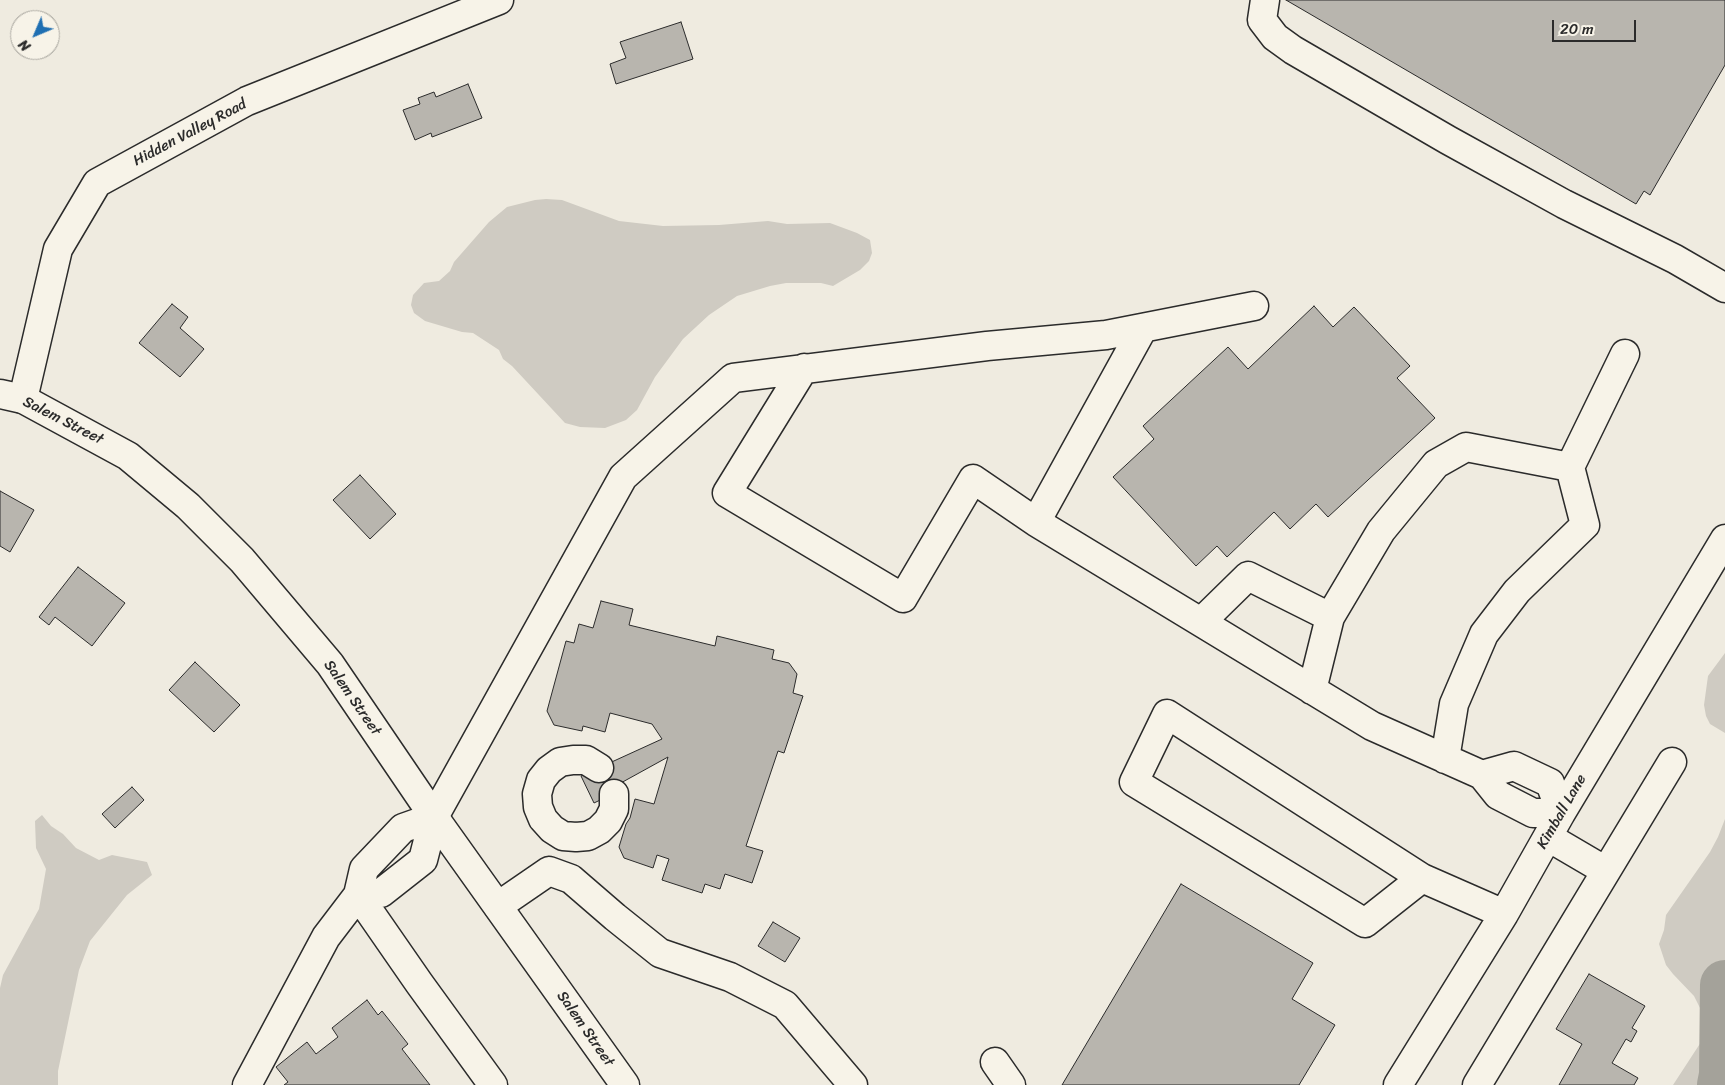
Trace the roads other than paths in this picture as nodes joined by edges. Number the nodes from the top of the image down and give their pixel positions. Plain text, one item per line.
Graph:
1 (500, 0) edge
2 (1265, 0) edge
3 (1725, 288) edge
4 (1254, 306) dead end
5 (1143, 328) junction
6 (1625, 354) dead end
7 (804, 368) junction
8 (11, 396) edge
9 (1570, 467) junction
10 (1036, 522) junction
11 (1725, 539) edge
12 (1330, 618) junction
13 (1201, 622) junction
14 (1312, 690) junction
15 (1445, 758) junction
16 (1672, 762) dead end
17 (600, 768) dead end
18 (614, 794) dead end
19 (1561, 813) junction
20 (434, 817) junction
21 (571, 837) junction
22 (1548, 837) junction
23 (1606, 871) junction
24 (559, 874) junction
25 (1422, 878) junction
26 (358, 895) junction
27 (498, 906) junction
28 (1504, 914) junction
29 (995, 1062) dead end
30 (247, 1085) edge
31 (493, 1085) edge
32 (625, 1085) edge
33 (853, 1085) edge
34 (1011, 1085) edge
35 (1398, 1085) edge
36 (1478, 1085) edge

1 - 8 street, Hidden Valley Road
2 - 3 street
4 - 5 street
5 - 7 street
5 - 10 street
6 - 9 street
7 - 10 street
7 - 20 street
8 - 20 street, Salem Street
9 - 12 street
9 - 15 street
10 - 13 street
11 - 19 street, Kimball Lane
12 - 13 street
12 - 14 street
13 - 14 street
14 - 15 street
15 - 19 street
16 - 23 street
17 - 21 street
18 - 21 street
19 - 22 street, Kimball Lane
20 - 26 street
20 - 26 street
20 - 27 street, Salem Street
21 - 24 street
22 - 23 street
22 - 28 street, Kimball Lane
23 - 36 street
24 - 27 street
24 - 33 street
25 - 25 street
25 - 28 street
26 - 30 street
26 - 31 street
27 - 32 street, Salem Street
28 - 35 street, Kimball Lane
29 - 34 street

